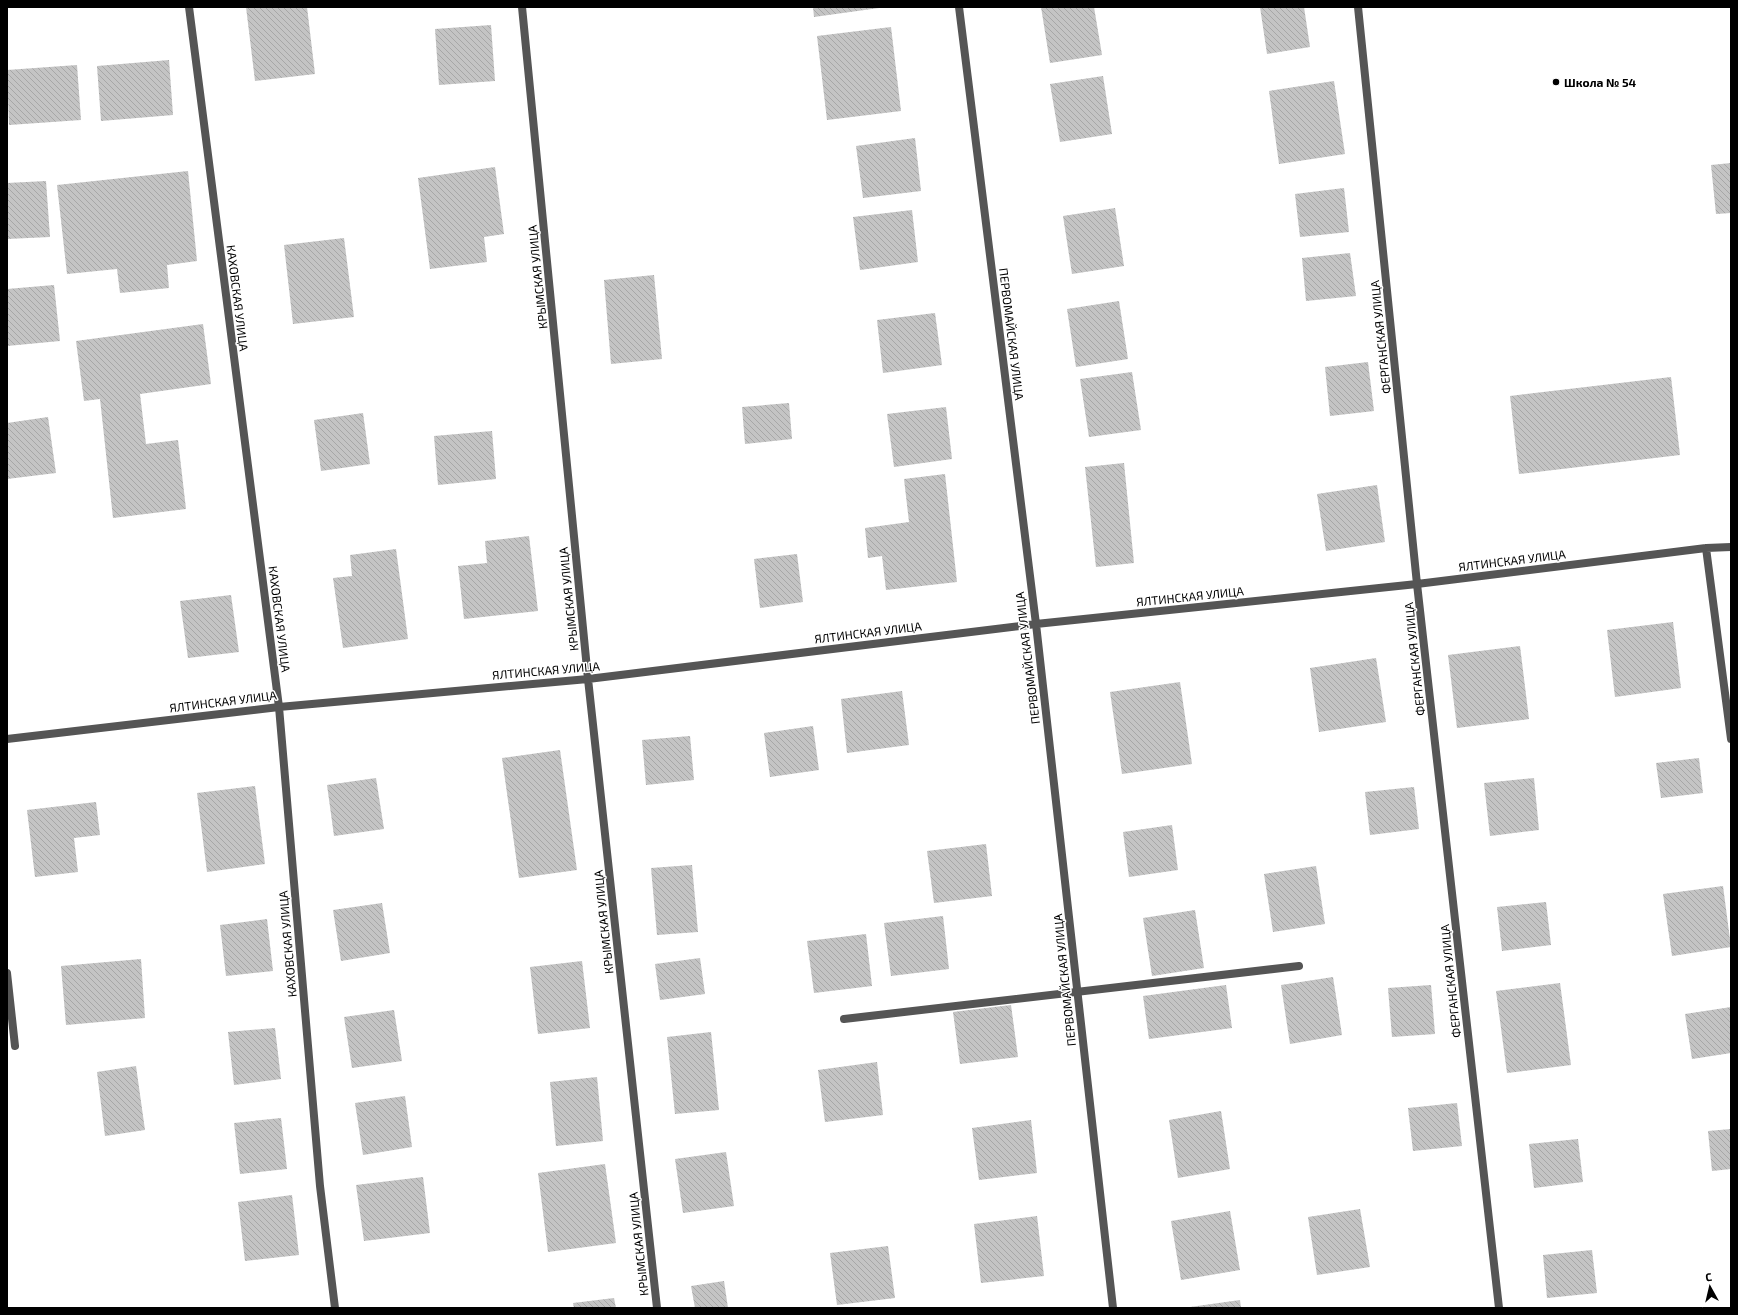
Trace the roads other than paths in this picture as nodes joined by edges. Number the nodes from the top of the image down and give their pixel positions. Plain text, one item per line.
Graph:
1 (189, 7) edge
2 (522, 7) edge
3 (959, 7) edge
4 (1358, 7) edge
5 (1731, 547) edge
6 (1706, 548) junction
7 (1417, 584) junction
8 (1036, 624) junction
9 (588, 679) junction
10 (279, 706) junction
11 (7, 739) edge
12 (1731, 739) edge
13 (1299, 966) dead end
14 (7, 973) edge
15 (1077, 992) junction
16 (844, 1019) dead end
17 (14, 1046) dead end
18 (335, 1308) edge
19 (657, 1308) edge
20 (1113, 1308) edge
21 (1499, 1308) edge

1 - 10 street, КАХОВСКАЯ УЛИЦА
2 - 9 street, КРЫМСКАЯ УЛИЦА
3 - 8 street, ПЕРВОМАЙСКАЯ УЛИЦА
4 - 7 street, ФЕРГАНСКАЯ УЛИЦА
5 - 6 street, ЯЛТИНСКАЯ УЛИЦА
6 - 7 street, ЯЛТИНСКАЯ УЛИЦА
6 - 12 street
7 - 8 street, ЯЛТИНСКАЯ УЛИЦА
7 - 21 street, ФЕРГАНСКАЯ УЛИЦА
8 - 9 street, ЯЛТИНСКАЯ УЛИЦА
8 - 15 street, ПЕРВОМАЙСКАЯ УЛИЦА
9 - 10 street, ЯЛТИНСКАЯ УЛИЦА
9 - 19 street, КРЫМСКАЯ УЛИЦА
10 - 11 street, ЯЛТИНСКАЯ УЛИЦА
10 - 18 street, КАХОВСКАЯ УЛИЦА
13 - 15 street
14 - 17 street
15 - 16 street
15 - 20 street, ПЕРВОМАЙСКАЯ УЛИЦА

